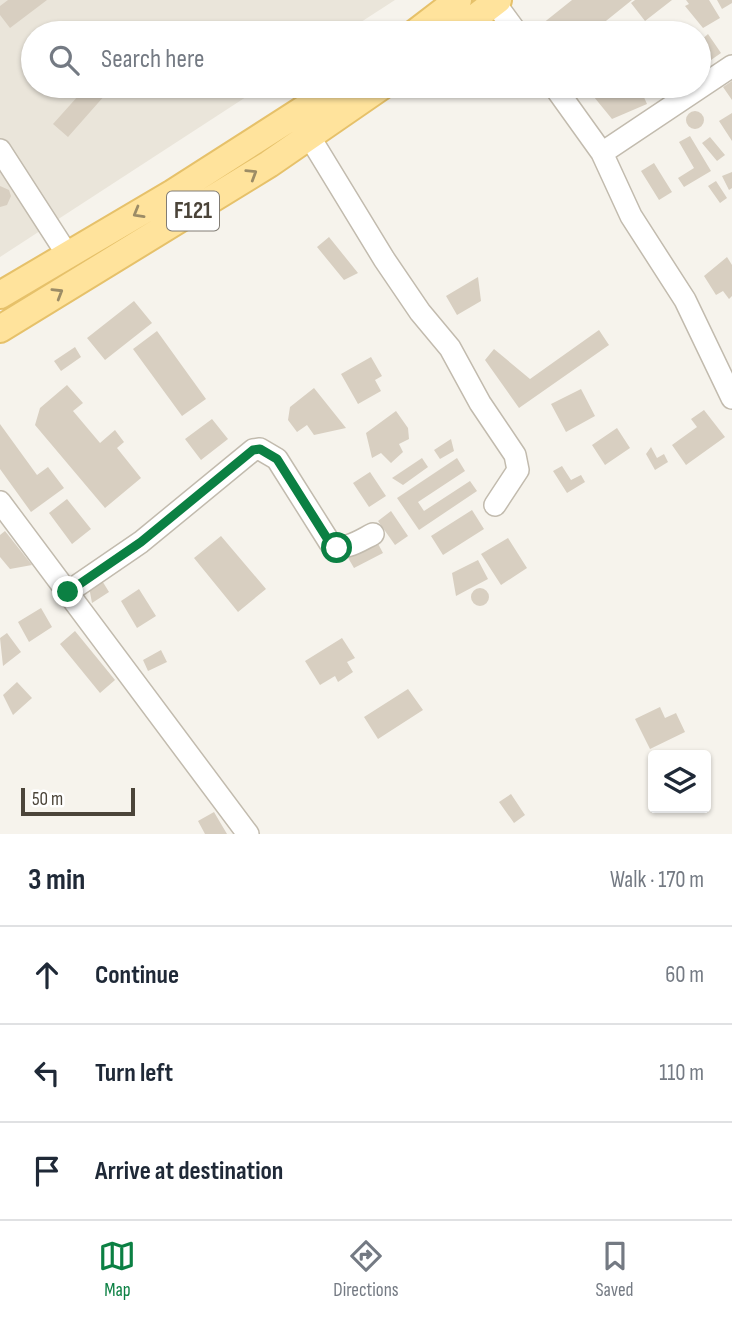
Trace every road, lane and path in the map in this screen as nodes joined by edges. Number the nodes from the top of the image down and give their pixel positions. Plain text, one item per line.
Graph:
1 (458, 0) edge
2 (497, 1) edge
3 (431, 21) edge
4 (471, 21) edge
5 (510, 21) edge
6 (732, 66) edge
7 (711, 80) edge
8 (321, 98) edge
9 (364, 98) edge
10 (563, 98) edge
11 (684, 98) edge
12 (309, 136) junction
13 (0, 150) edge
14 (602, 153) junction
15 (67, 254) junction
16 (0, 295) edge
17 (0, 329) edge
18 (732, 398) edge
19 (0, 502) edge
20 (495, 505) dead end
21 (373, 534) dead end
22 (68, 592) junction
23 (248, 834) edge

1 - 3 main road
2 - 4 main road
2 - 5 street
6 - 7 street
8 -> 15 main road, F121
9 - 12 main road, F121
10 - 14 street
11 - 14 street
17 -> 12 main road, F121
12 - 20 street
13 - 15 street
14 - 18 street
15 - 16 main road, F121
19 - 22 street
21 - 22 street
22 - 23 street

